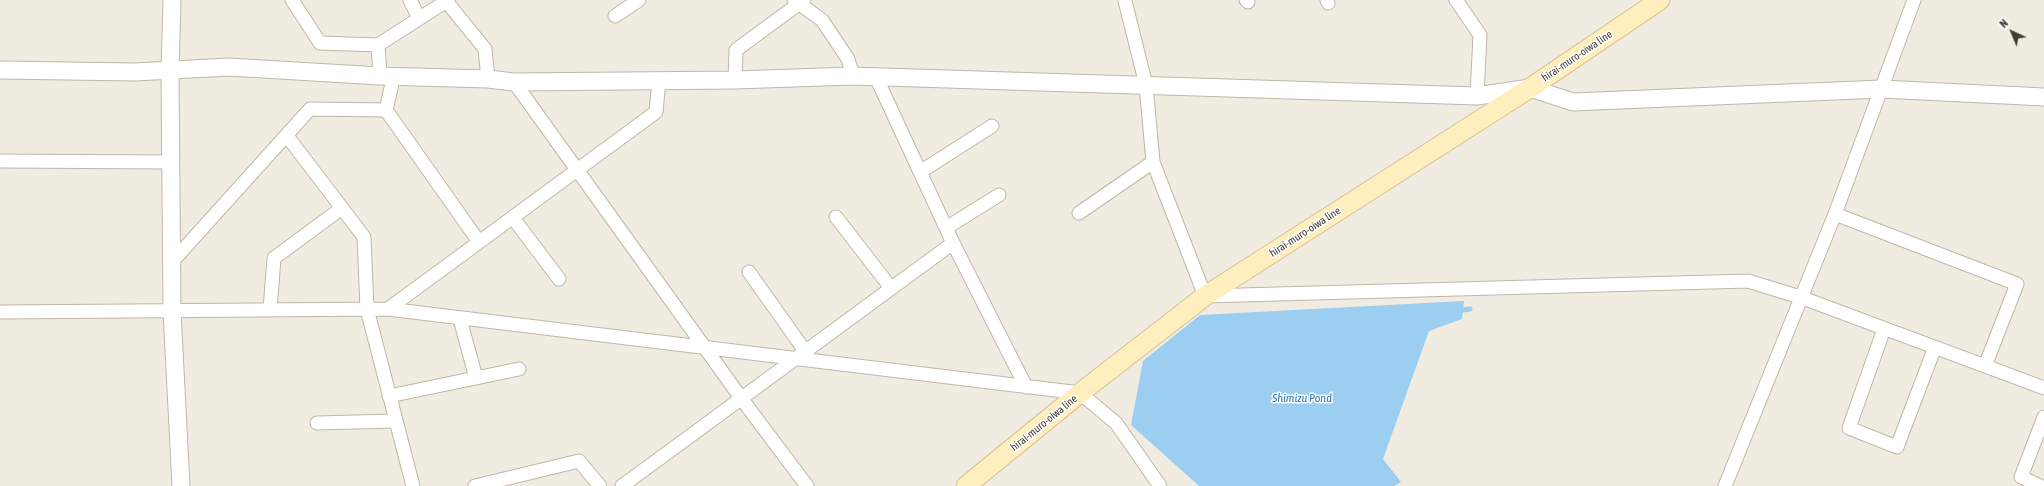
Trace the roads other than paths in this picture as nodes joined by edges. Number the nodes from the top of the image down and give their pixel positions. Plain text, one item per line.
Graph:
1 (172, 0) edge
2 (292, 0) edge
3 (410, 0) edge
4 (639, 0) edge
5 (1127, 0) edge
6 (1456, 0) edge
7 (1660, 0) edge
8 (1914, 0) edge
9 (447, 1) edge
10 (799, 1) edge
11 (615, 16) dead end
12 (419, 18) junction
13 (378, 45) junction
14 (0, 70) edge
15 (170, 72) junction
16 (387, 76) junction
17 (853, 76) junction
18 (876, 77) junction
19 (488, 79) junction
20 (659, 80) junction
21 (735, 80) junction
22 (514, 82) junction
23 (1146, 85) junction
24 (1530, 88) junction
25 (1881, 89) junction
26 (1477, 96) junction
27 (2044, 97) edge
28 (386, 110) junction
29 (992, 126) dead end
30 (286, 136) junction
31 (0, 160) edge
32 (170, 162) junction
33 (1153, 162) junction
34 (577, 171) junction
35 (920, 172) junction
36 (999, 195) dead end
37 (342, 208) junction
38 (1080, 213) dead end
39 (1834, 214) junction
40 (513, 218) junction
41 (836, 218) dead end
42 (946, 228) junction
43 (480, 242) junction
44 (953, 243) junction
45 (172, 262) junction
46 (748, 272) dead end
47 (560, 279) dead end
48 (891, 288) junction
49 (1205, 296) junction
50 (1800, 297) junction
51 (367, 309) junction
52 (388, 309) junction
53 (270, 310) junction
54 (172, 311) junction
55 (0, 312) edge
56 (460, 319) junction
57 (1884, 328) junction
58 (705, 347) junction
59 (1935, 347) junction
60 (800, 354) junction
61 (1985, 366) junction
62 (519, 369) dead end
63 (476, 378) junction
64 (1026, 387) junction
65 (2044, 388) edge
66 (1080, 393) junction
67 (390, 396) junction
68 (741, 398) junction
69 (2044, 417) edge
70 (396, 420) junction
71 (317, 422) dead end
72 (181, 486) edge
73 (413, 486) edge
74 (475, 486) edge
75 (600, 486) edge
76 (622, 486) edge
77 (807, 486) edge
78 (966, 486) edge
79 (1160, 486) edge
80 (1725, 486) edge
81 (2040, 486) edge

1 - 15 street
2 - 13 street
3 - 12 street
4 - 11 street
5 - 23 street
6 - 26 street
7 - 24 main road, hirai-muro-oiwa line
8 - 25 street
9 - 12 street
9 - 19 street
10 - 17 street
10 - 21 street
12 - 13 street
13 - 16 street
14 - 15 street
15 - 16 street
15 - 32 street
16 - 19 street
16 - 28 street
17 - 18 street
17 - 21 street
18 - 23 street
18 - 35 street
19 - 22 street
20 - 21 street
20 - 22 street
20 - 34 street
22 - 34 street
23 - 26 street
23 - 33 street
24 - 25 street
24 - 26 street
24 - 49 main road, hirai-muro-oiwa line
25 - 27 street
25 - 39 street
28 - 30 street
28 - 43 street
29 - 35 street
30 - 37 street
30 - 45 street
31 - 32 street
32 - 45 street
33 - 38 street
33 - 49 street
34 - 40 street
34 - 58 street
35 - 42 street
36 - 42 street
37 - 51 street
37 - 53 street
39 - 50 street
39 - 61 street
40 - 43 street
40 - 47 street
41 - 48 street
42 - 44 street
43 - 52 street
44 - 48 street
44 - 64 street
45 - 54 street
46 - 60 street
48 - 60 street
49 - 50 street
49 - 66 main road, hirai-muro-oiwa line
50 - 57 street
50 - 80 street
51 - 52 street
51 - 53 street
51 - 67 street
52 - 56 street
53 - 54 street
54 - 55 street
54 - 72 street
56 - 58 street
56 - 63 street
57 - 59 street
57 - 59 street
58 - 60 street
58 - 68 street
59 - 61 street
60 - 64 street
60 - 68 street
61 - 65 street
62 - 63 street
63 - 67 street
64 - 66 street
66 - 78 main road, hirai-muro-oiwa line
66 - 79 street
67 - 70 street
68 - 76 street
68 - 77 street
69 - 81 street
70 - 71 street
70 - 73 street
74 - 75 street

